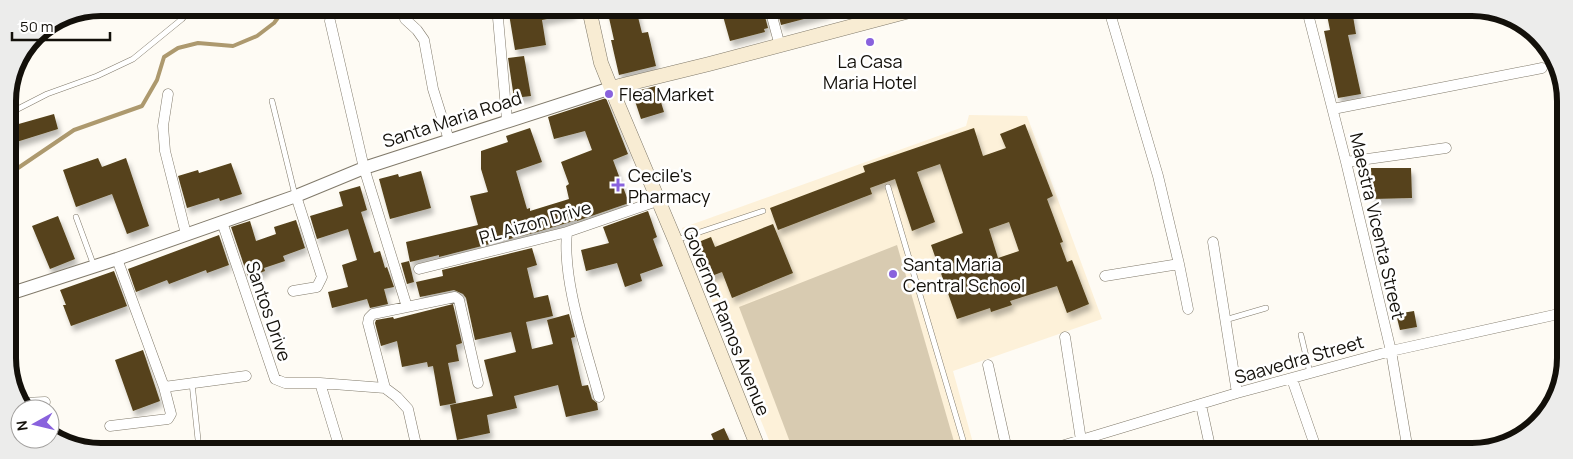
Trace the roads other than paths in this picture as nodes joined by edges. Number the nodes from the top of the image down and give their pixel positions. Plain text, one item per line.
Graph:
1 (184, 16) edge
2 (591, 16) edge
3 (772, 16) edge
4 (891, 16) edge
5 (1110, 16) edge
6 (1309, 16) edge
7 (405, 18) dead end
8 (498, 18) dead end
9 (330, 21) dead end
10 (780, 46) junction
11 (1542, 68) dead end
12 (611, 88) junction
13 (168, 94) dead end
14 (272, 101) dead end
15 (16, 110) edge
16 (1333, 110) junction
17 (507, 120) junction
18 (449, 140) junction
19 (1446, 148) dead end
20 (1346, 162) junction
21 (364, 168) junction
22 (888, 187) dead end
23 (296, 196) junction
24 (657, 201) junction
25 (763, 211) dead end
26 (76, 217) dead end
27 (222, 222) junction
28 (567, 232) junction
29 (186, 234) junction
30 (675, 240) junction
31 (1213, 242) dead end
32 (117, 259) junction
33 (1179, 264) junction
34 (94, 267) junction
35 (419, 269) dead end
36 (1105, 276) dead end
37 (293, 291) dead end
38 (16, 292) edge
39 (407, 307) junction
40 (1266, 308) dead end
41 (1188, 309) dead end
42 (1557, 314) edge
43 (1225, 320) junction
44 (1301, 335) dead end
45 (1065, 338) dead end
46 (1390, 351) junction
47 (988, 365) dead end
48 (1310, 374) junction
49 (246, 376) dead end
50 (1292, 379) junction
51 (192, 383) junction
52 (478, 383) dead end
53 (320, 384) junction
54 (164, 387) junction
55 (385, 388) junction
56 (1238, 393) junction
57 (599, 397) dead end
58 (1201, 405) junction
59 (110, 426) dead end
60 (1081, 440) junction
61 (198, 443) edge
62 (338, 443) edge
63 (416, 443) edge
64 (756, 443) edge
65 (964, 443) edge
66 (1005, 443) edge
67 (1071, 443) edge
68 (1208, 443) edge
69 (1313, 443) edge
70 (1407, 443) edge

1 - 15 lane
2 - 12 main road, Governor Ramos Avenue
3 - 10 street
4 - 10 main road, Santa Maria Road
5 - 33 street
6 - 16 street, Maestra Vicenta Street
7 - 18 street
8 - 17 street
9 - 21 street
10 - 12 main road, Santa Maria Road
11 - 16 street
12 - 17 street, Santa Maria Road
12 - 24 main road, Governor Ramos Avenue
13 - 29 street
14 - 23 lane
16 - 20 street, Maestra Vicenta Street
17 - 18 street, Santa Maria Road
18 - 21 street, Santa Maria Road
19 - 20 street
20 - 46 street, Maestra Vicenta Street
21 - 23 street, Santa Maria Road
21 - 39 street
22 - 65 lane
23 - 27 street, Santa Maria Road
23 - 37 street
24 - 28 street, P.L Aizon Drive
24 - 30 main road, Governor Ramos Avenue
25 - 30 lane
26 - 34 lane
27 - 29 street, Santa Maria Road
27 - 53 street, Santos Drive
28 - 35 street, P.L Aizon Drive
28 - 57 street
29 - 32 street, Santa Maria Road
30 - 64 main road, Governor Ramos Avenue
31 - 43 street
32 - 34 street, Santa Maria Road
32 - 54 street
33 - 36 street
33 - 41 street
34 - 38 street, Santa Maria Road
39 - 52 street
39 - 55 street
40 - 43 lane
42 - 46 street, Saavedra Street
43 - 56 street
44 - 48 lane
45 - 60 street
46 - 48 street, Saavedra Street
46 - 70 street, Maestra Vicenta Street
47 - 66 street
48 - 50 street, Saavedra Street
49 - 51 street
50 - 56 street, Saavedra Street
50 - 69 street
51 - 54 street
51 - 61 lane
53 - 55 street, Santos Drive
53 - 62 street
54 - 59 street
55 - 63 street
56 - 58 street, Saavedra Street
58 - 60 street, Saavedra Street
58 - 68 street
60 - 67 street, Saavedra Street

